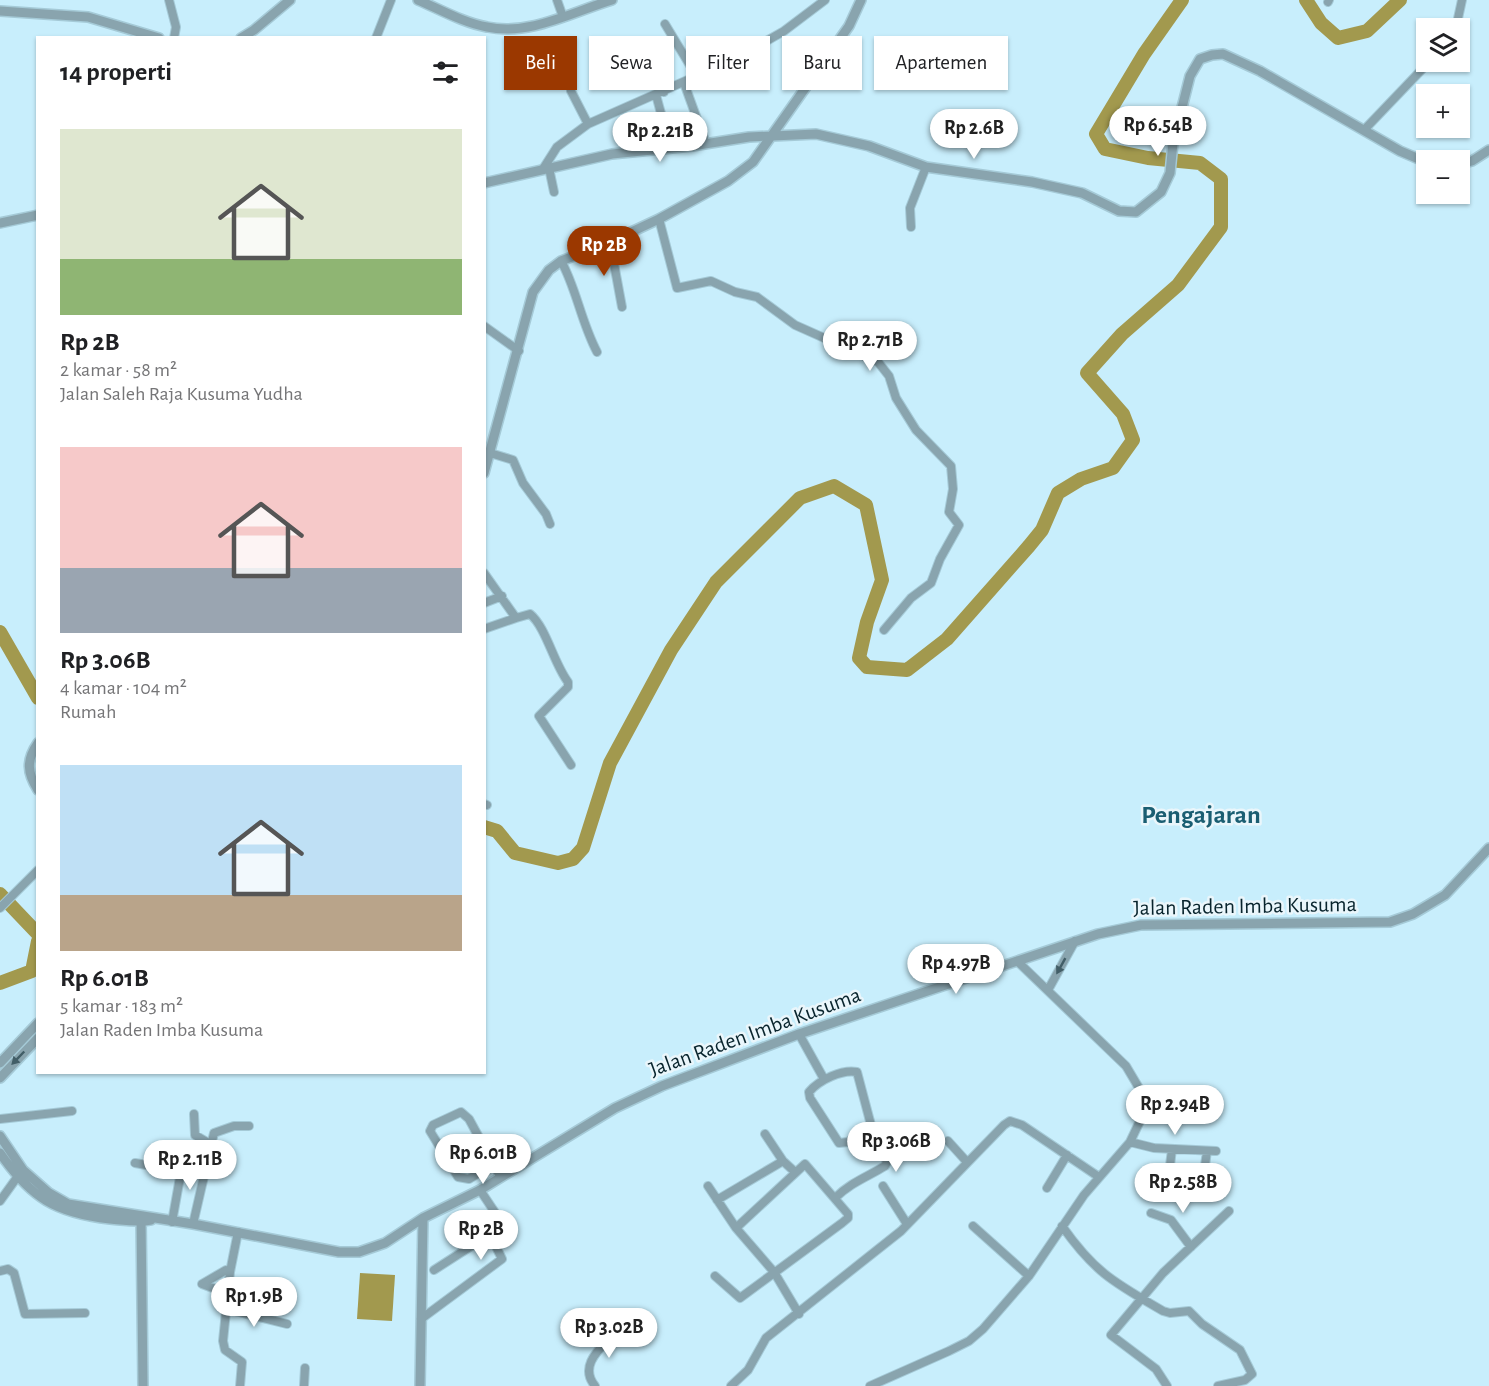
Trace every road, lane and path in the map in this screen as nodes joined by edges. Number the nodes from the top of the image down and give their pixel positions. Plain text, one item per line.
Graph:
1 (170, 0) edge
2 (290, 0) edge
3 (391, 0) edge
4 (418, 0) edge
5 (557, 0) edge
6 (612, 0) edge
7 (825, 0) edge
8 (861, 0) edge
9 (1462, 0) edge
10 (590, 3) edge
11 (0, 10) edge
12 (563, 17) junction
13 (1456, 18) edge
14 (665, 24) dead end
15 (152, 36) edge
16 (174, 36) edge
17 (244, 36) edge
18 (377, 36) edge
19 (770, 39) edge
20 (686, 58) edge
21 (1419, 72) edge
22 (684, 83) joint
23 (658, 90) edge
24 (571, 91) dead end
25 (660, 94) junction
26 (588, 124) junction
27 (665, 128) dead end
28 (1364, 130) junction
29 (774, 135) junction
30 (704, 138) dead end
31 (1489, 150) edge
32 (1416, 158) edge
33 (1470, 162) edge
34 (926, 167) junction
35 (546, 168) junction
36 (486, 183) edge
37 (554, 192) dead end
38 (36, 215) edge
39 (659, 219) junction
40 (0, 223) edge
41 (911, 227) dead end
42 (610, 242) junction
43 (561, 261) junction
44 (622, 307) dead end
45 (486, 327) edge
46 (519, 351) junction
47 (597, 352) dead end
48 (490, 453) junction
49 (486, 466) edge
50 (550, 524) dead end
51 (486, 576) edge
52 (502, 596) junction
53 (486, 602) edge
54 (516, 618) junction
55 (486, 628) edge
56 (884, 630) dead end
57 (36, 747) edge
58 (572, 765) dead end
59 (36, 787) edge
60 (1489, 848) edge
61 (36, 872) edge
62 (0, 908) edge
63 (1075, 941) junction
64 (1017, 961) junction
65 (1048, 990) junction
66 (36, 1025) edge
67 (799, 1034) junction
68 (36, 1040) edge
69 (0, 1063) edge
70 (0, 1078) edge
71 (825, 1079) junction
72 (72, 1111) dead end
73 (194, 1113) dead end
74 (0, 1119) edge
75 (871, 1125) junction
76 (249, 1126) dead end
77 (765, 1134) dead end
78 (0, 1136) edge
79 (948, 1141) dead end
80 (1130, 1142) junction
81 (210, 1144) junction
82 (1172, 1149) junction
83 (1207, 1151) junction
84 (1216, 1151) dead end
85 (0, 1153) edge
86 (184, 1155) dead end
87 (1067, 1155) junction
88 (783, 1161) junction
89 (967, 1162) junction
90 (135, 1163) dead end
91 (494, 1164) junction
92 (180, 1171) junction
93 (795, 1173) junction
94 (18, 1176) junction
95 (500, 1176) junction
96 (1099, 1177) junction
97 (708, 1186) dead end
98 (883, 1186) dead end
99 (1047, 1188) dead end
100 (480, 1190) junction
101 (835, 1198) junction
102 (52, 1200) junction
103 (717, 1200) junction
104 (0, 1202) edge
105 (1229, 1211) dead end
106 (1151, 1213) dead end
107 (423, 1218) junction
108 (141, 1219) junction
109 (172, 1222) junction
110 (193, 1224) junction
111 (907, 1224) junction
112 (973, 1226) dead end
113 (1062, 1226) junction
114 (736, 1228) junction
115 (238, 1232) junction
116 (490, 1234) junction
117 (395, 1236) junction
118 (422, 1242) junction
119 (1191, 1247) junction
120 (434, 1270) dead end
121 (0, 1271) edge
122 (229, 1271) junction
123 (774, 1272) junction
124 (1029, 1275) junction
125 (715, 1276) dead end
126 (226, 1293) junction
127 (1140, 1299) junction
128 (227, 1309) junction
129 (85, 1313) dead end
130 (799, 1314) junction
131 (421, 1319) junction
132 (287, 1324) dead end
133 (615, 1332) dead end
134 (305, 1368) dead end
135 (1235, 1383) edge
136 (143, 1386) edge
137 (240, 1386) edge
138 (304, 1386) edge
139 (420, 1386) edge
140 (595, 1386) edge
141 (730, 1386) edge
142 (870, 1386) edge
143 (1167, 1386) edge
144 (1218, 1386) edge

1 - 16 street
2 - 17 street
3 - 18 street
4 - 12 street
5 - 12 street
6 - 10 street
7 - 19 street
8 - 29 street
9 - 13 street
10 - 12 street
11 - 15 street
14 - 20 street
21 - 28 street
22 - 25 street
22 - 30 street
23 - 25 street
24 - 26 street
25 - 26 street
25 - 27 street
26 - 35 street
28 - 32 street
28 - 34 street
29 - 34 street
29 - 35 street
29 - 39 street
31 - 33 street
34 - 41 street
35 - 36 street
35 - 37 street
38 - 40 street
39 - 42 street
39 - 56 street
42 - 43 street
42 - 44 street
43 - 46 street
43 - 47 street
45 - 46 street
46 - 48 street
48 - 49 street
48 - 50 street
51 - 52 street
52 - 53 street
52 - 54 street
54 - 55 street
54 - 58 street
57 - 59 street
60 - 63 street, Jalan Raden Imba Kusuma
61 - 62 street
63 - 64 street, Jalan Raden Imba Kusuma
63 -> 65 street
64 - 65 street
64 - 67 street, Jalan Raden Imba Kusuma
65 - 80 street
66 - 69 street
67 - 71 street
67 - 95 street, Jalan Raden Imba Kusuma
68 -> 70 street
71 - 75 street
71 - 75 street
72 - 74 street
73 - 81 street
75 - 101 street
76 - 81 street
77 - 88 street
78 - 102 street
79 - 89 street
80 - 82 street
80 - 96 street
81 - 110 street
82 - 83 street
82 - 83 street
83 - 84 street
85 - 94 street
86 - 92 street
87 - 89 street
87 - 96 street
87 - 99 street
88 - 93 street
88 - 103 street
89 - 111 street
90 - 92 street
91 - 91 street
91 - 95 street
92 - 109 street
93 - 101 street
93 - 114 street
94 - 102 street
94 - 104 street
95 - 100 street, Jalan Raden Imba Kusuma
96 - 113 street
97 - 103 street
98 - 111 street
100 - 107 street, Jalan Raden Imba Kusuma
100 - 116 street
101 - 123 street
102 - 108 street, Jalan Raden Imba Kusuma
103 - 114 street
105 - 119 street
106 - 119 street
107 - 117 street, Jalan Raden Imba Kusuma
107 - 118 street
108 - 109 street, Jalan Raden Imba Kusuma
108 - 136 street
109 - 110 street, Jalan Raden Imba Kusuma
110 - 115 street, Jalan Raden Imba Kusuma
111 - 130 street
112 - 124 street
113 - 124 street
113 - 127 street
114 - 123 street
115 - 117 street, Jalan Raden Imba Kusuma
115 - 122 street
116 - 120 street
116 - 131 street
117 - 118 street
118 - 131 street
119 - 127 street
121 - 129 street
122 - 126 street
122 - 126 street
123 - 125 street
123 - 130 street
124 - 142 street
126 - 128 street
127 - 135 street
127 - 143 street
128 - 132 street
128 - 137 street
130 - 141 street
131 - 139 street
133 - 140 street
134 - 138 street
135 - 144 street

